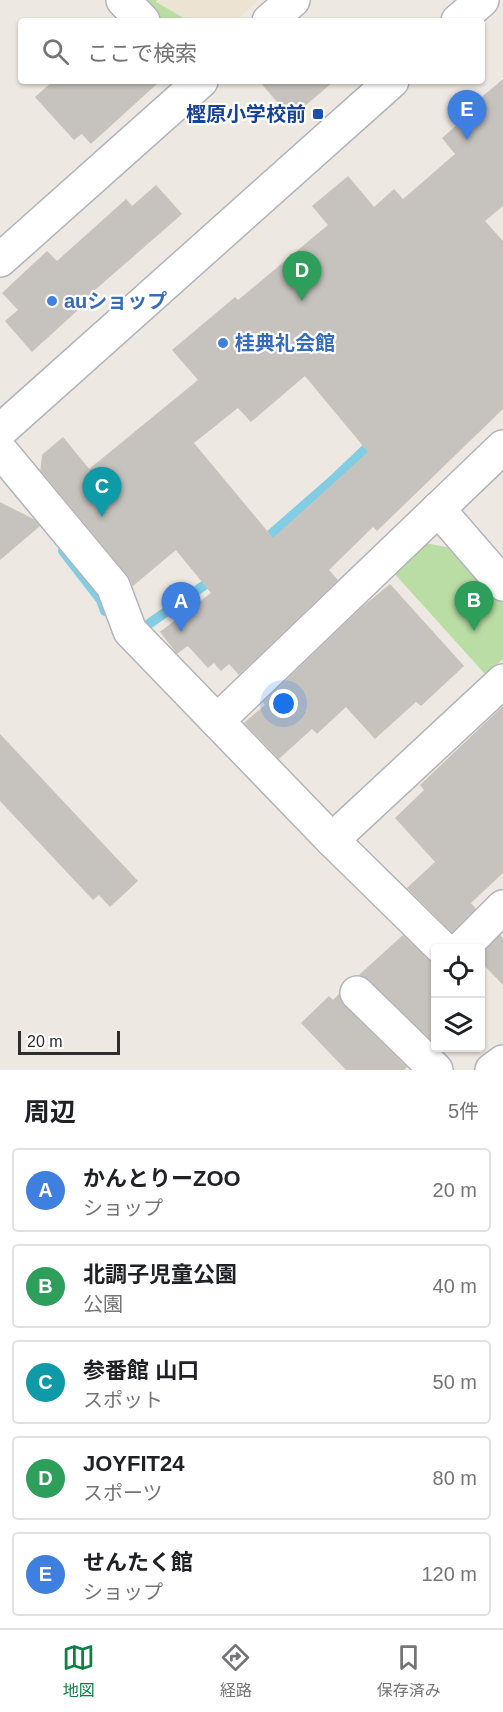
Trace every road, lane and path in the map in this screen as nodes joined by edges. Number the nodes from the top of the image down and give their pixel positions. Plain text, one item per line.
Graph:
1 (123, 0) edge
2 (293, 0) edge
3 (482, 0) edge
4 (140, 18) edge
5 (272, 18) edge
6 (461, 18) edge
7 (197, 84) edge
8 (389, 84) edge
9 (0, 260) edge
10 (0, 431) edge
11 (503, 447) edge
12 (0, 450) edge
13 (438, 509) junction
14 (503, 584) edge
15 (503, 681) edge
16 (217, 721) junction
17 (332, 840) junction
18 (503, 907) edge
19 (438, 944) edge
20 (466, 944) edge
21 (357, 993) dead end
22 (503, 1062) edge
23 (436, 1070) edge
24 (492, 1070) edge

1 - 4 street
2 - 5 street
3 - 6 street
7 - 9 street
8 - 10 street
11 - 13 street
12 - 16 street
13 - 14 street
13 - 16 street
15 - 17 street
16 - 17 street
17 - 19 street
18 - 20 street
21 - 23 street
22 - 24 street

